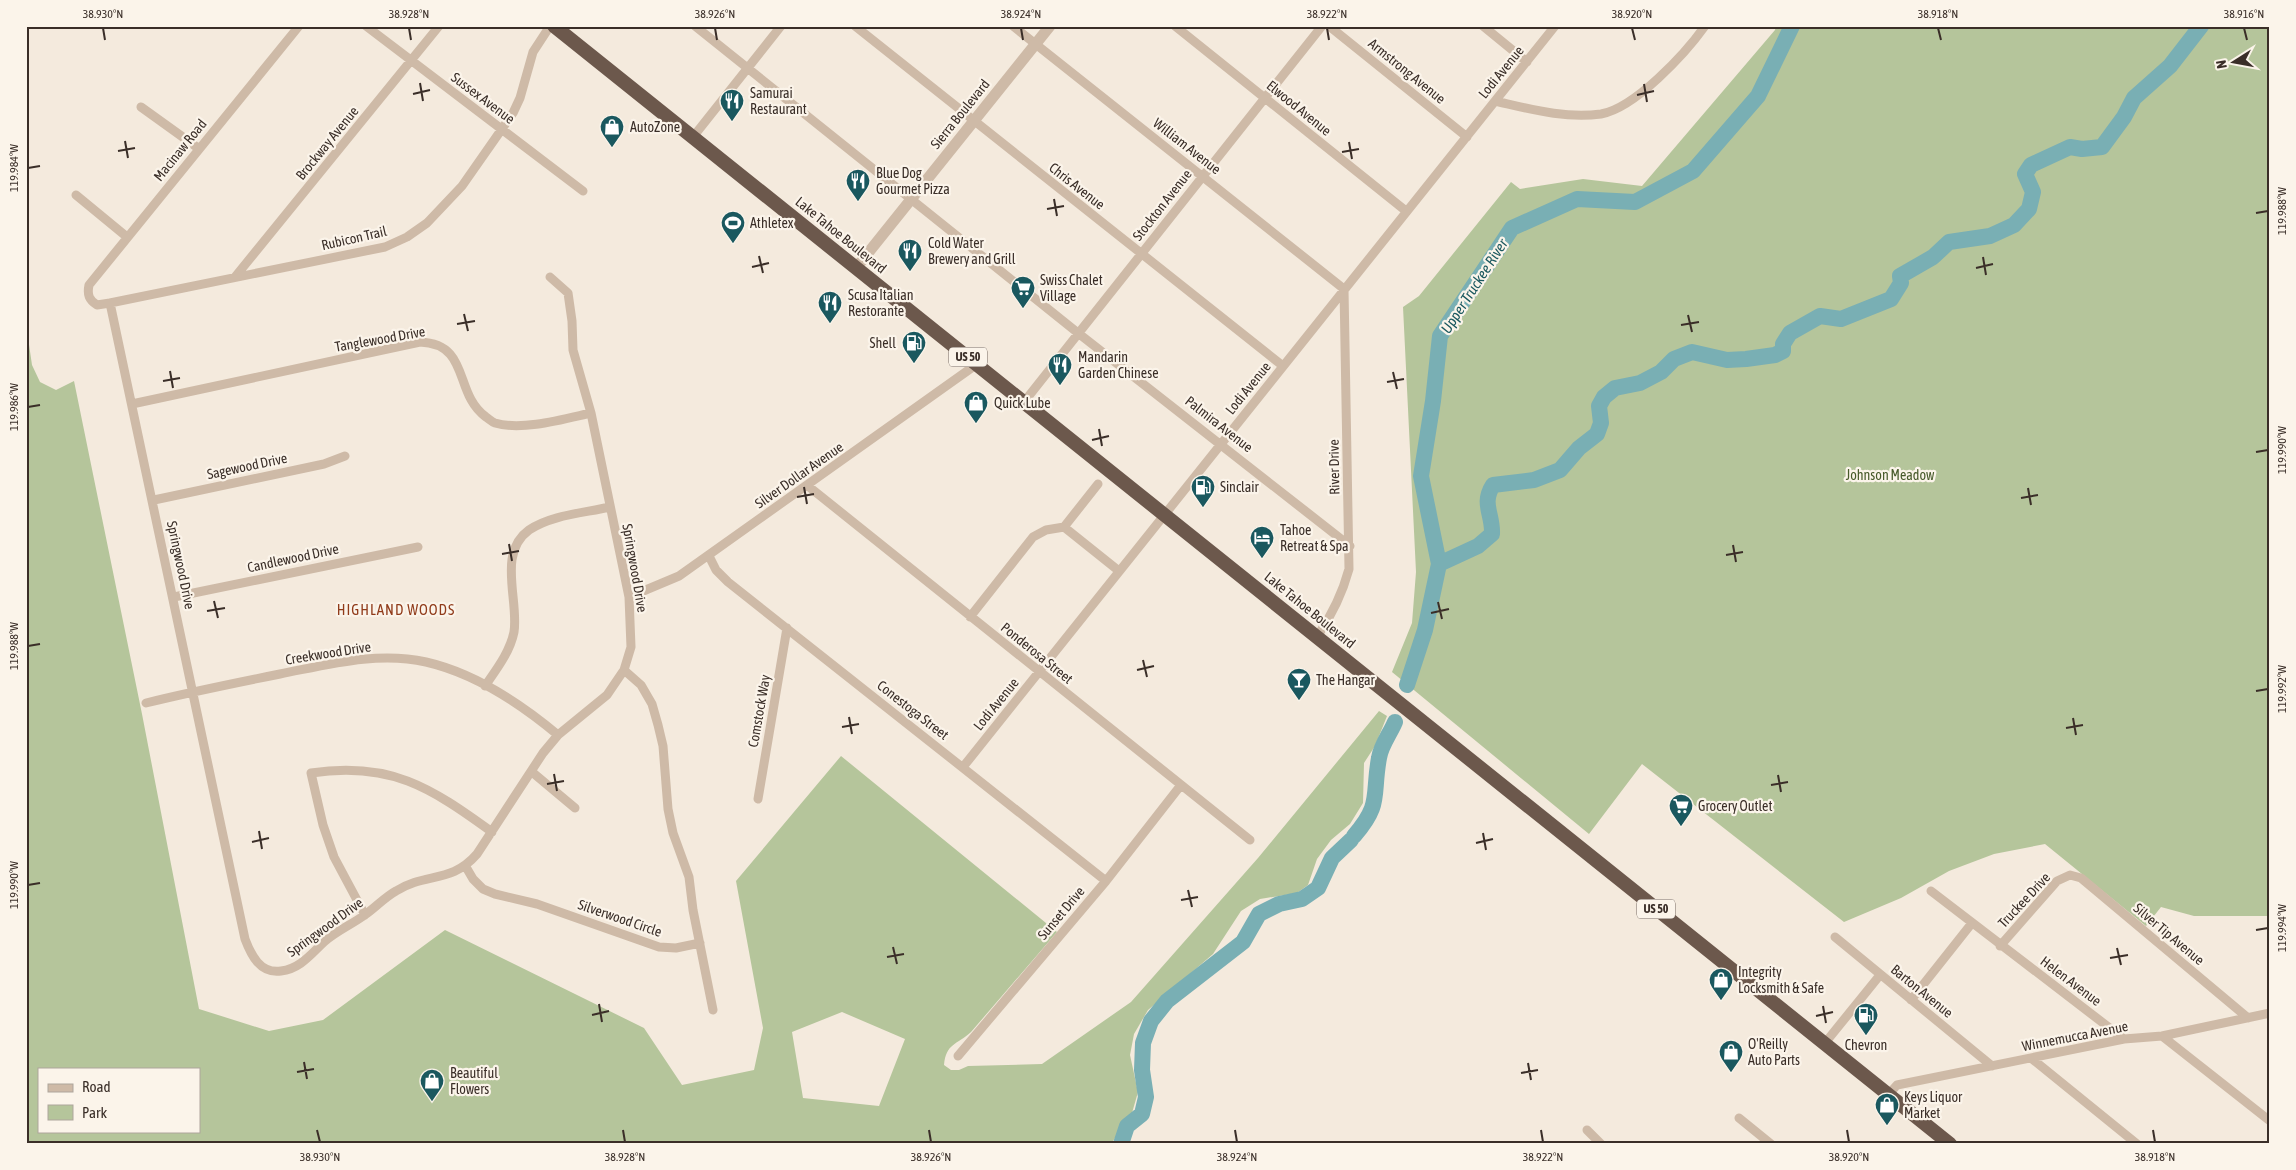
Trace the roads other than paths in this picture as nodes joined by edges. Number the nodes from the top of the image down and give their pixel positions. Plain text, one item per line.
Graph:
1 (299, 26) edge
2 (366, 26) edge
3 (439, 26) edge
4 (550, 26) edge
5 (554, 26) edge
6 (695, 26) edge
7 (781, 26) edge
8 (855, 26) edge
9 (1013, 26) edge
10 (1050, 26) edge
11 (1175, 26) edge
12 (1322, 26) edge
13 (1329, 26) edge
14 (1483, 26) edge
15 (1555, 26) edge
16 (1705, 26) edge
17 (1036, 44) junction
18 (412, 61) junction
19 (1527, 62) junction
20 (747, 68) junction
21 (1265, 98) junction
22 (1495, 101) junction
23 (141, 107) dead end
24 (974, 121) junction
25 (500, 129) junction
26 (693, 137) junction
27 (1467, 137) junction
28 (198, 148) junction
29 (1203, 176) junction
30 (583, 191) dead end
31 (76, 195) dead end
32 (911, 200) junction
33 (1406, 211) junction
34 (127, 237) junction
35 (1141, 254) junction
36 (856, 268) junction
37 (235, 277) junction
38 (550, 277) dead end
39 (1344, 289) junction
40 (88, 294) joint
41 (110, 303) junction
42 (1078, 333) junction
43 (977, 364) junction
44 (1283, 366) junction
45 (1024, 402) junction
46 (132, 404) junction
47 (591, 413) junction
48 (1222, 444) junction
49 (345, 456) dead end
50 (1098, 484) dead end
51 (808, 486) junction
52 (154, 500) junction
53 (610, 507) junction
54 (1165, 514) junction
55 (1064, 527) junction
56 (1350, 546) junction
57 (418, 547) dead end
58 (709, 556) junction
59 (1120, 572) junction
60 (174, 597) junction
61 (629, 597) junction
62 (970, 617) junction
63 (787, 628) junction
64 (1318, 637) junction
65 (624, 670) junction
66 (1039, 673) junction
67 (485, 686) junction
68 (194, 691) junction
69 (146, 703) dead end
70 (558, 735) junction
71 (963, 766) junction
72 (532, 772) junction
73 (1181, 785) junction
74 (758, 798) dead end
75 (575, 808) dead end
76 (492, 832) junction
77 (1250, 840) dead end
78 (466, 867) junction
79 (2070, 876) joint
80 (1106, 880) junction
81 (1931, 891) dead end
82 (365, 915) junction
83 (1972, 924) junction
84 (1835, 937) dead end
85 (700, 943) junction
86 (2000, 946) junction
87 (1880, 975) junction
88 (1911, 1000) junction
89 (713, 1010) dead end
90 (2270, 1013) edge
91 (2248, 1018) junction
92 (2162, 1036) junction
93 (2124, 1039) junction
94 (1825, 1043) junction
95 (958, 1056) dead end
96 (2031, 1058) junction
97 (1992, 1066) junction
98 (1889, 1094) junction
99 (1739, 1118) dead end
100 (2270, 1121) edge
101 (1587, 1130) dead end
102 (1602, 1144) edge
103 (1771, 1144) edge
104 (1950, 1144) edge
105 (2137, 1144) edge

1 - 28 street, Macinaw Road
2 - 18 street, Sussex Avenue
3 - 18 street, Brockway Avenue
4 - 25 street, Rubicon Trail
5 - 26 highway, Lake Tahoe Boulevard / US 50
6 - 20 street, Palmira Avenue
7 - 20 street
8 - 24 street, Chris Avenue
9 - 17 street, William Avenue
10 - 17 street, Sierra Boulevard
11 - 21 street, Elwood Avenue
12 - 21 street, Stockton Avenue
13 - 27 street, Armstrong Avenue
14 - 19 street
15 - 19 street, Lodi Avenue
16 - 22 street
17 - 24 street, Sierra Boulevard
17 - 29 street, William Avenue
18 - 25 street, Sussex Avenue
18 - 37 street, Brockway Avenue
19 - 22 street, Lodi Avenue
20 - 26 street
20 - 32 street, Palmira Avenue
21 - 29 street, Stockton Avenue
21 - 33 street, Elwood Avenue
22 - 27 street, Lodi Avenue
23 - 28 street
24 - 32 street, Sierra Boulevard
24 - 35 street, Chris Avenue
25 - 30 street, Sussex Avenue
25 - 37 street, Rubicon Trail
26 - 36 highway, Lake Tahoe Boulevard / US 50
27 - 33 street, Lodi Avenue
28 - 34 street, Macinaw Road
29 - 35 street, Stockton Avenue
29 - 39 street, William Avenue
31 - 34 street
32 - 36 street, Sierra Boulevard
32 - 42 street, Palmira Avenue
33 - 39 street, Lodi Avenue
34 - 40 street, Macinaw Road
35 - 42 street, Stockton Avenue
35 - 44 street, Chris Avenue
36 - 43 highway, Lake Tahoe Boulevard / US 50
37 - 41 street, Rubicon Trail
38 - 47 street, Springwood Drive
39 - 44 street, Lodi Avenue
39 - 56 street, River Drive
40 - 41 street, Rubicon Trail
41 - 46 street, Springwood Drive
42 - 45 street, Stockton Avenue
42 - 48 street, Palmira Avenue
43 - 45 highway, Lake Tahoe Boulevard / US 50
43 - 51 street, Silver Dollar Avenue
44 - 48 street, Lodi Avenue
45 - 54 highway, Lake Tahoe Boulevard / US 50
46 - 47 street, Tanglewood Drive
46 - 52 street, Springwood Drive
47 - 53 street, Springwood Drive
48 - 54 street, Lodi Avenue
48 - 56 street, Palmira Avenue
49 - 52 street, Sagewood Drive
50 - 55 street
51 - 58 street, Silver Dollar Avenue
51 - 62 street, Ponderosa Street
52 - 60 street, Springwood Drive
53 - 61 street, Springwood Drive
53 - 67 street
54 - 59 street, Lodi Avenue
54 - 64 highway, Lake Tahoe Boulevard / US 50
55 - 59 street
55 - 62 street
56 - 64 street, River Drive
57 - 60 street, Candlewood Drive
58 - 61 street, Silver Dollar Avenue
58 - 63 street, Conestoga Street
59 - 66 street, Lodi Avenue
60 - 68 street, Springwood Drive
61 - 65 street, Springwood Drive
62 - 66 street, Ponderosa Street
63 - 71 street, Conestoga Street
63 - 74 street, Comstock Way
64 - 94 highway, Lake Tahoe Boulevard / US 50
65 - 70 street, Springwood Drive
65 - 85 street
66 - 71 street, Lodi Avenue
66 - 73 street, Ponderosa Street
67 - 68 street, Creekwood Drive
67 - 70 street, Creekwood Drive
68 - 69 street, Creekwood Drive
68 - 82 street, Springwood Drive
70 - 72 street, Springwood Drive
71 - 80 street, Conestoga Street
72 - 75 street
72 - 76 street, Springwood Drive
73 - 77 street, Ponderosa Street
73 - 80 street, Sunset Drive
76 - 78 street, Springwood Drive
76 - 82 street
78 - 82 street, Springwood Drive
78 - 85 street, Silverwood Circle
79 - 86 street, Truckee Drive
79 - 91 street, Silver Tip Avenue
80 - 95 street, Sunset Drive
81 - 83 street, Helen Avenue
83 - 86 street, Helen Avenue
83 - 88 street
84 - 87 street, Barton Avenue
85 - 89 street
86 - 93 street, Helen Avenue
87 - 88 street, Barton Avenue
87 - 94 street
88 - 97 street, Barton Avenue
90 - 91 street, Winnemucca Avenue
91 - 92 street, Winnemucca Avenue
92 - 93 street, Winnemucca Avenue
92 - 100 street
93 - 96 street, Winnemucca Avenue
94 - 98 highway, Lake Tahoe Boulevard / US 50
96 - 97 street, Winnemucca Avenue
96 - 105 street
97 - 98 street, Winnemucca Avenue
98 - 104 highway, Lake Tahoe Boulevard / US 50
99 - 103 street
101 - 102 street

